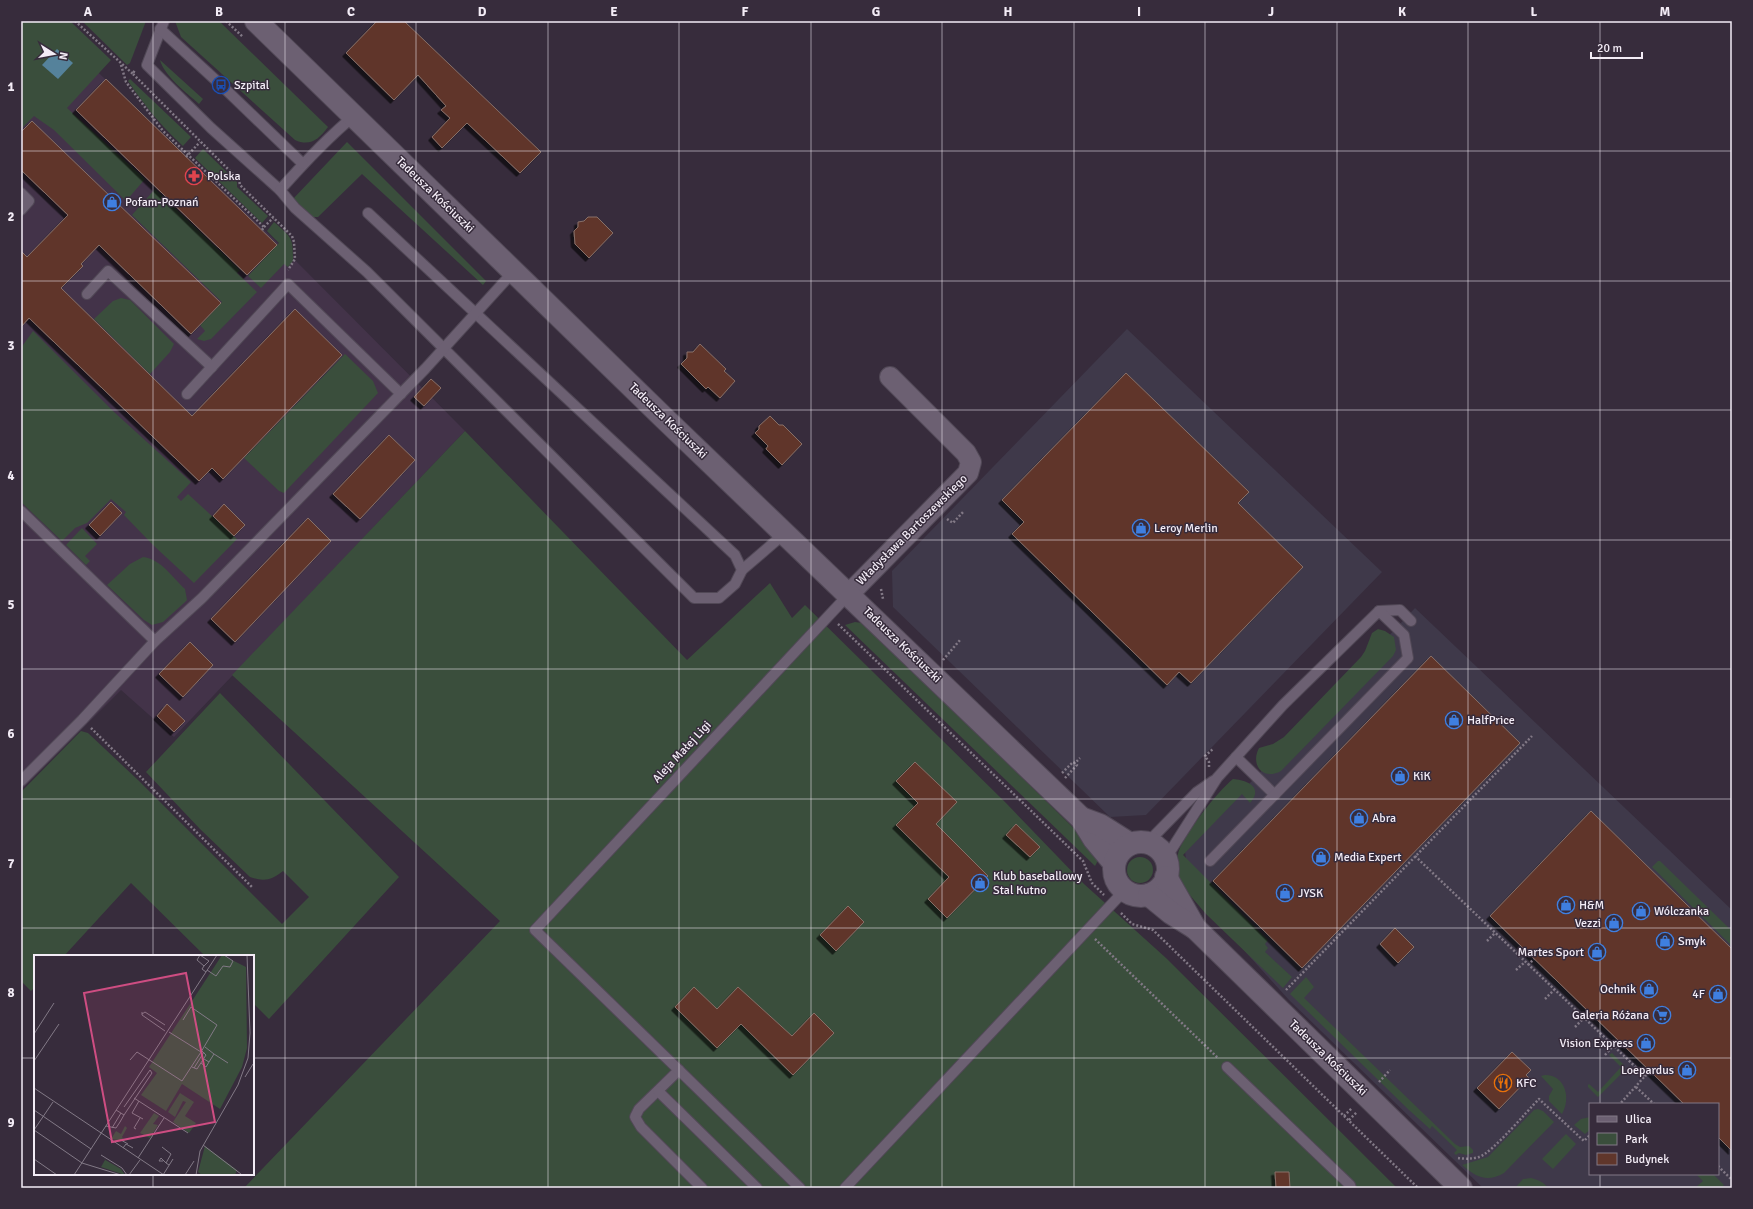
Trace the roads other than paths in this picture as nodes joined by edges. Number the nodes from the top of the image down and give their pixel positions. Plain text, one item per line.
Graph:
1 (256, 21) edge
2 (162, 25) edge
3 (354, 116) junction
4 (303, 164) junction
5 (280, 190) junction
6 (21, 193) edge
7 (21, 210) edge
8 (368, 213) dead end
9 (514, 271) junction
10 (87, 294) dead end
11 (476, 314) junction
12 (444, 348) junction
13 (212, 367) junction
14 (890, 377) dead end
15 (187, 394) dead end
16 (401, 394) junction
17 (21, 511) edge
18 (785, 533) junction
19 (742, 570) junction
20 (849, 594) junction
21 (1379, 611) junction
22 (1411, 621) dead end
23 (155, 641) junction
24 (1236, 757) junction
25 (1217, 778) junction
26 (21, 781) edge
27 (1275, 795) junction
28 (1081, 818) junction
29 (1138, 843) junction
30 (1210, 861) dead end
31 (1114, 863) junction
32 (1166, 868) junction
33 (1124, 891) junction
34 (1149, 895) junction
35 (1195, 928) junction
36 (1227, 1066) road end
37 (678, 1070) junction
38 (658, 1091) junction
39 (696, 1186) edge
40 (757, 1188) edge
41 (800, 1188) edge
42 (844, 1188) edge
43 (1351, 1188) edge
44 (1461, 1188) edge

1 - 3 street, Tadeusza Kościuszki
2 - 4 lane
2 - 5 lane
3 - 4 lane
3 - 9 street, Tadeusza Kościuszki
4 - 5 lane
5 - 12 lane
6 - 7 lane
8 - 11 lane
9 - 11 lane
9 - 18 street, Tadeusza Kościuszki
10 - 13 lane
11 - 12 lane
11 - 19 lane
12 - 16 lane
12 - 19 lane
13 - 15 lane
13 - 16 lane
14 - 20 street, Władysława Bartoszewskiego
16 - 23 lane
17 - 23 lane
18 - 19 lane
18 - 20 street, Tadeusza Kościuszki
20 - 28 street, Tadeusza Kościuszki
20 - 37 lane, Aleja Małej Ligi
21 - 22 lane
21 - 24 lane
21 - 27 lane
23 - 26 lane
24 - 25 lane
24 - 27 lane
25 - 29 lane
25 - 32 lane
27 - 30 lane
28 - 29 street, Tadeusza Kościuszki
28 - 31 street, Tadeusza Kościuszki
29 - 31 street
29 - 32 street
31 - 33 street
32 - 34 street
32 - 35 street, Tadeusza Kościuszki
33 - 34 street
33 - 42 lane
34 - 35 street, Tadeusza Kościuszki
35 - 44 street, Tadeusza Kościuszki
36 - 43 lane
37 - 38 lane
37 - 41 lane
38 - 39 lane
38 - 40 lane

